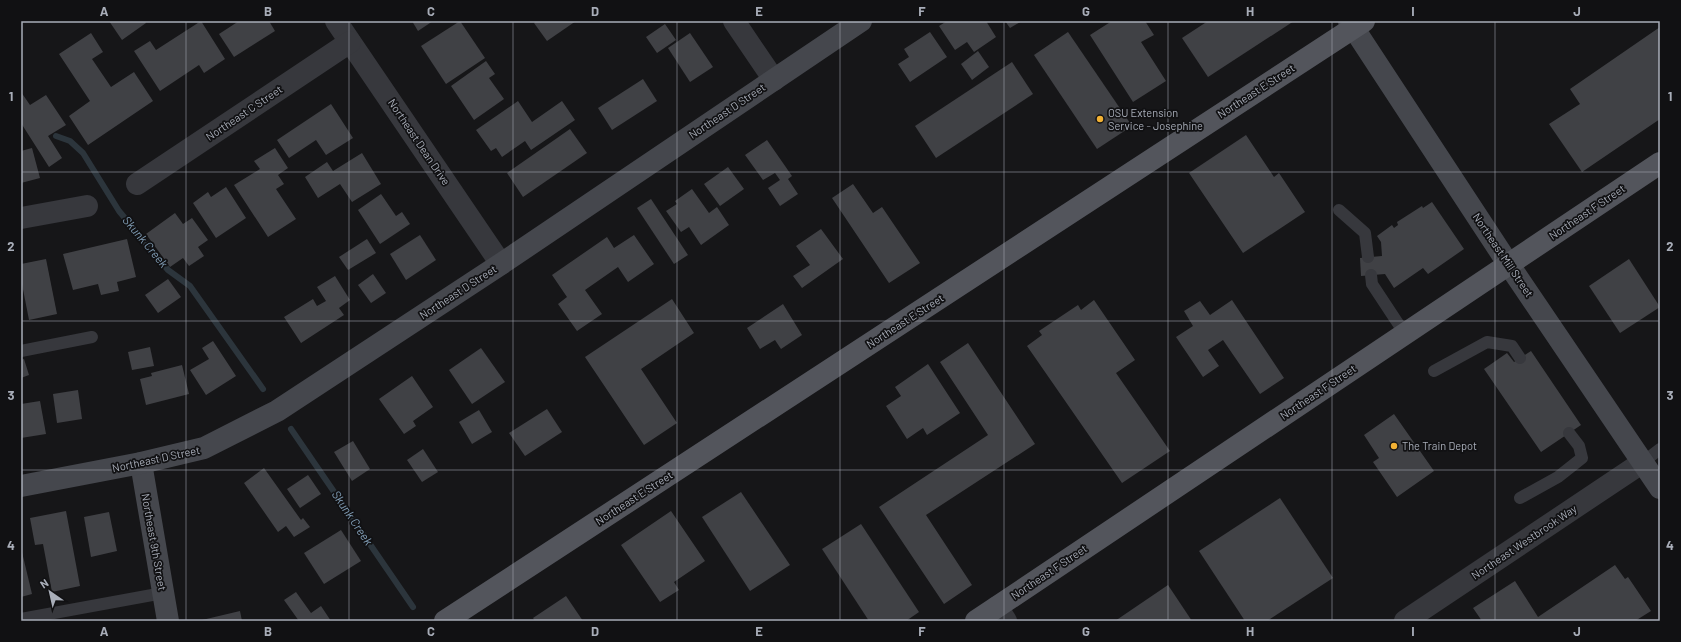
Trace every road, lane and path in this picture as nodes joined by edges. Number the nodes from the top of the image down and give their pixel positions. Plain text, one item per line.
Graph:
1 (336, 21) edge
2 (734, 21) edge
3 (861, 21) edge
4 (1355, 23) edge
5 (350, 42) junction
6 (774, 80) junction
7 (1660, 163) edge
8 (137, 184) dead end
9 (87, 206) dead end
10 (1339, 210) dead end
11 (21, 218) edge
12 (1368, 257) dead end
13 (501, 264) junction
14 (1509, 265) junction
15 (1371, 275) dead end
16 (1405, 334) junction
17 (92, 338) dead end
18 (21, 351) edge
19 (1520, 358) dead end
20 (1434, 371) dead end
21 (1569, 433) dead end
22 (1660, 449) edge
23 (1643, 462) junction
24 (141, 463) junction
25 (21, 486) edge
26 (1660, 488) edge
27 (1520, 498) dead end
28 (163, 593) junction
29 (1002, 614) edge
30 (21, 618) edge
31 (168, 621) edge
32 (445, 621) edge
33 (976, 621) edge
34 (1406, 621) edge

1 - 5 street, Northeast Dean Drive
2 - 6 street
3 - 6 street, Northeast D Street
4 - 14 street, Northeast Mill Street
4 - 32 main road, Northeast E Street
5 - 8 street, Northeast C Street
5 - 13 street, Northeast Dean Drive
6 - 13 street, Northeast D Street
7 - 14 main road, Northeast F Street
9 - 11 street
10 - 12 lane
13 - 24 street, Northeast D Street
14 - 16 main road, Northeast F Street
14 - 23 street, Northeast Mill Street
15 - 16 lane
16 - 29 main road, Northeast F Street
17 - 18 lane
19 - 20 lane
21 - 27 lane
22 - 23 lane
23 - 26 street, Northeast Mill Street
23 - 34 street, Northeast Westbrook Way
24 - 25 street, Northeast D Street
24 - 28 street, Northeast 9th Street
28 - 30 lane
28 - 31 street, Northeast 9th Street
29 - 33 main road, Northeast F Street

